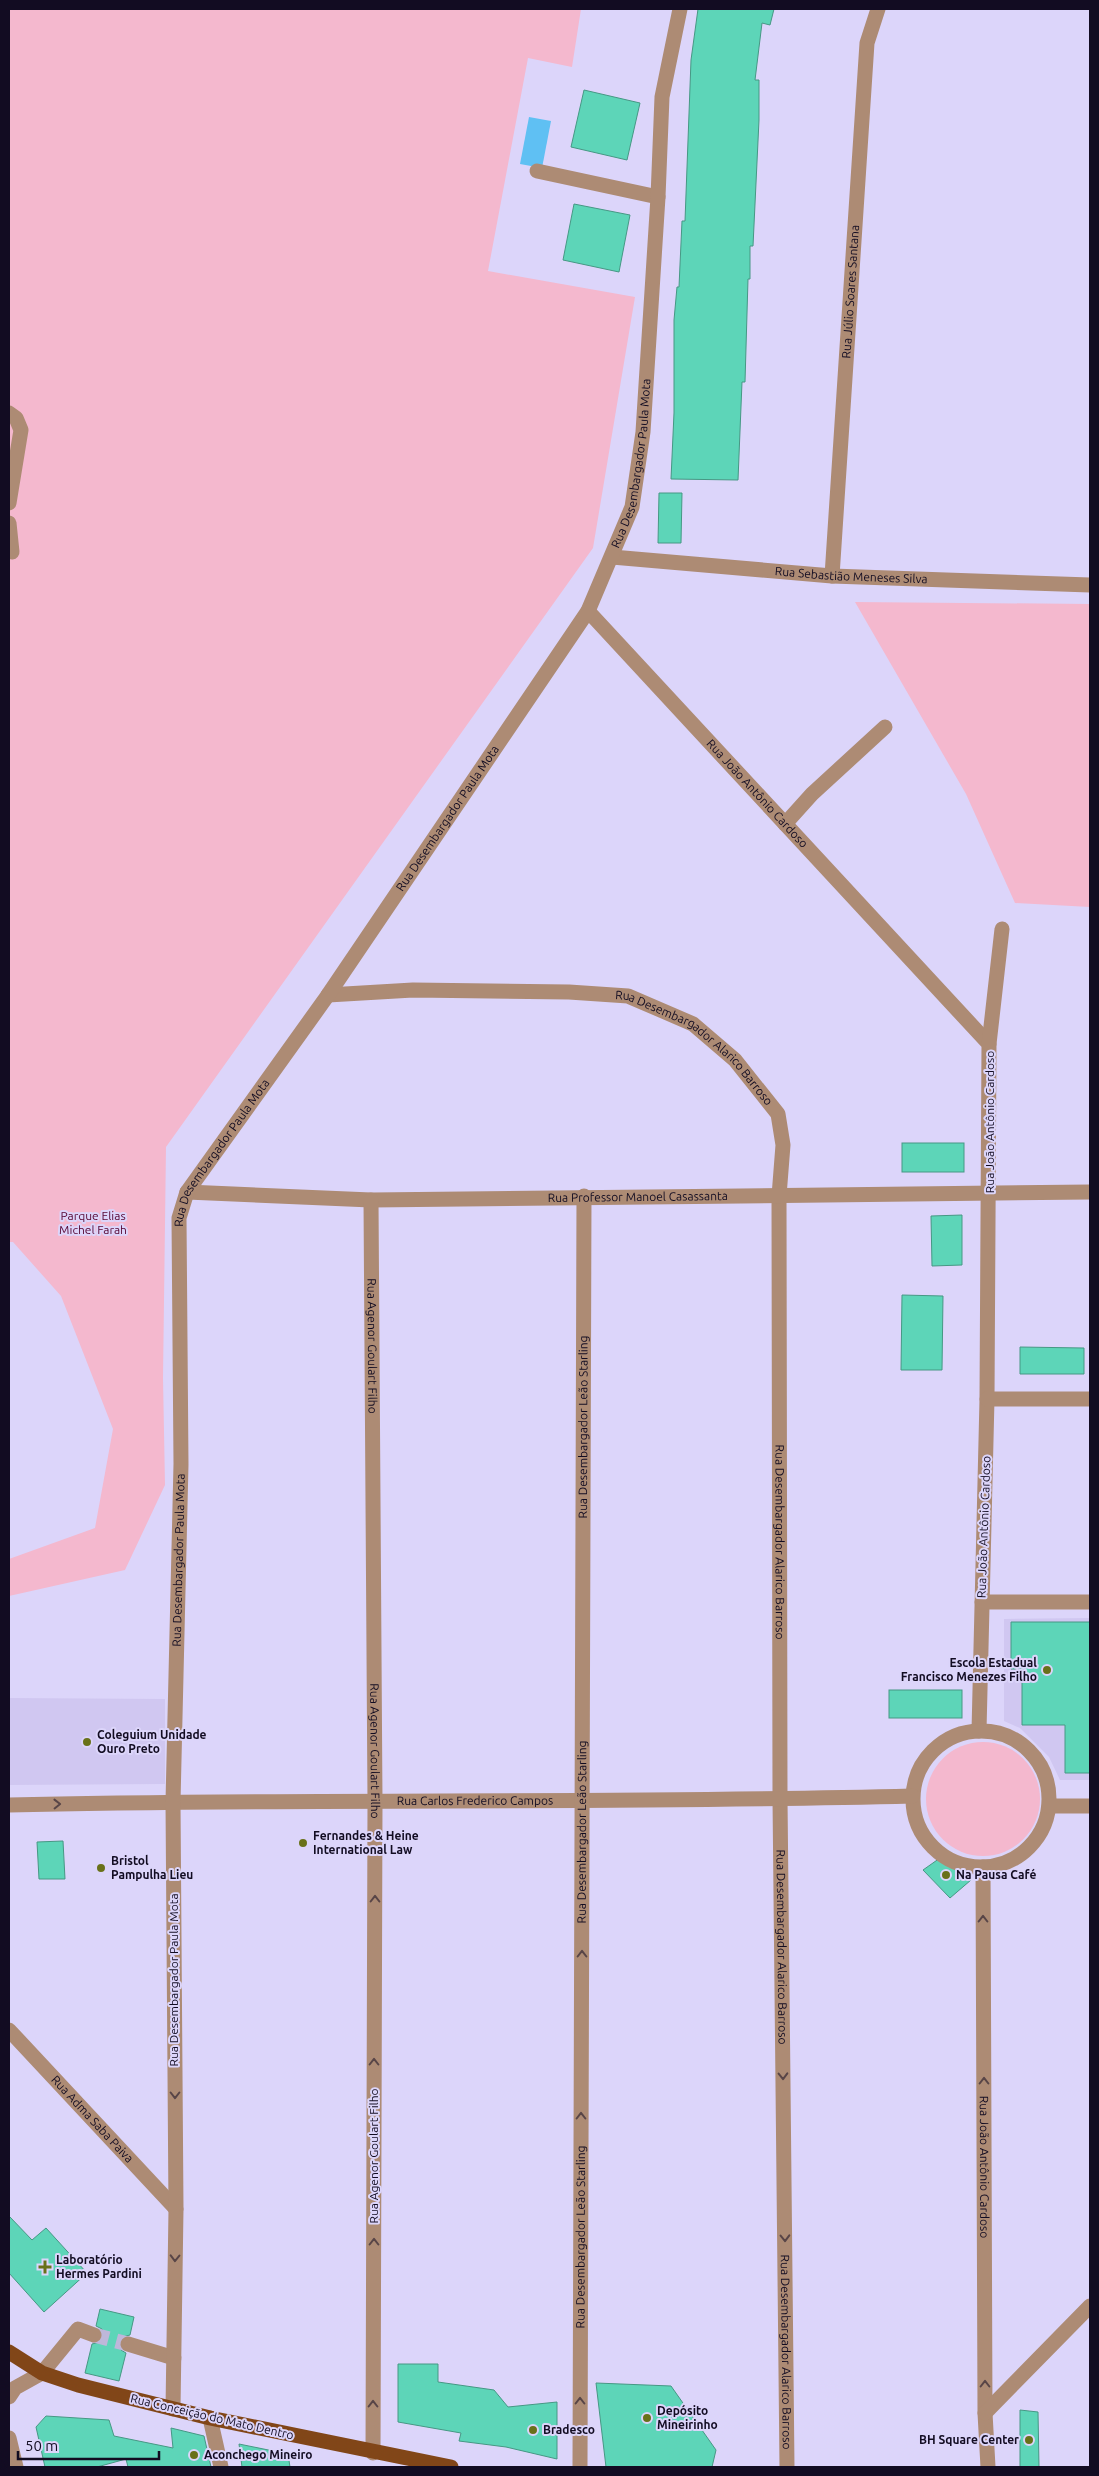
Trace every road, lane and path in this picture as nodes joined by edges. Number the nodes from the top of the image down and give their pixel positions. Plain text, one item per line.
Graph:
1 (680, 9) edge
2 (878, 9) edge
3 (537, 171) dead end
4 (658, 197) junction
5 (9, 413) edge
6 (9, 503) edge
7 (9, 523) edge
8 (12, 552) dead end
9 (612, 556) junction
10 (832, 576) junction
11 (1090, 586) edge
12 (588, 611) junction
13 (885, 727) dead end
14 (785, 824) junction
15 (1002, 929) dead end
16 (328, 995) junction
17 (989, 1044) junction
18 (187, 1192) junction
19 (990, 1192) junction
20 (1090, 1192) edge
21 (584, 1196) junction
22 (779, 1196) junction
23 (371, 1200) junction
24 (987, 1399) junction
25 (1090, 1399) edge
26 (982, 1602) junction
27 (1090, 1602) edge
28 (979, 1731) junction
29 (912, 1796) junction
30 (780, 1799) junction
31 (582, 1801) junction
32 (173, 1802) junction
33 (375, 1802) junction
34 (9, 1805) edge
35 (1049, 1806) junction
36 (1090, 1806) edge
37 (983, 1867) junction
38 (9, 2030) edge
39 (176, 2209) junction
40 (1090, 2306) edge
41 (94, 2335) tunnel mouth
42 (128, 2344) tunnel mouth
43 (9, 2352) edge
44 (174, 2358) junction
45 (42, 2373) junction
46 (9, 2397) edge
47 (174, 2409) junction
48 (985, 2413) junction
49 (210, 2418) junction
50 (9, 2438) edge
51 (373, 2453) junction
52 (424, 2464) edge
53 (16, 2467) edge
54 (221, 2467) edge
55 (451, 2467) edge
56 (580, 2467) edge
57 (787, 2467) edge
58 (988, 2467) edge

1 - 4 street, Rua Desembargador Paula Mota
2 - 10 street, Rua Júlio Soares Santana
3 - 4 street
4 - 9 street, Rua Desembargador Paula Mota
5 - 6 street
7 - 8 street
9 - 10 street, Rua Sebastião Meneses Silva
9 - 12 street, Rua Desembargador Paula Mota
10 - 11 street, Rua Sebastião Meneses Silva
12 - 14 street, Rua João Antônio Cardoso
12 - 16 street, Rua Desembargador Paula Mota
13 - 14 street
14 - 17 street, Rua João Antônio Cardoso
15 - 17 street
16 - 18 street, Rua Desembargador Paula Mota
16 - 22 street, Rua Desembargador Alarico Barroso
17 - 19 street, Rua João Antônio Cardoso
18 - 23 street, Rua Professor Manoel Casassanta
18 - 32 street, Rua Desembargador Paula Mota
19 - 20 street, Rua Professor Manoel Casassanta
19 - 22 street, Rua Professor Manoel Casassanta
19 - 24 street, Rua João Antônio Cardoso
21 - 22 street, Rua Professor Manoel Casassanta
21 - 23 street, Rua Professor Manoel Casassanta
21 - 31 street, Rua Desembargador Leão Starling
22 - 30 street, Rua Desembargador Alarico Barroso
23 - 33 street, Rua Agenor Goulart Filho
24 - 25 street
24 - 26 street, Rua João Antônio Cardoso
26 - 27 street
26 - 28 street, Rua João Antônio Cardoso
28 - 29 street
28 - 35 street
29 - 30 street, Rua Carlos Frederico Campos
29 - 37 street
30 - 31 street, Rua Carlos Frederico Campos
30 -> 57 street, Rua Desembargador Alarico Barroso
31 - 33 street, Rua Carlos Frederico Campos
56 -> 31 street, Rua Desembargador Leão Starling
32 - 33 street, Rua Carlos Frederico Campos
34 -> 32 street, Rua Carlos Frederico Campos
32 -> 39 street, Rua Desembargador Paula Mota
51 -> 33 street, Rua Agenor Goulart Filho
35 - 36 street
35 - 37 street
48 -> 37 street, Rua João Antônio Cardoso
38 - 39 street, Rua Adma Saba Paiva
39 -> 44 street, Rua Desembargador Paula Mota
40 - 48 street
41 - 45 street
42 - 44 street
43 - 45 main road, Rua Conceição do Mato Dentro
44 - 47 street, Rua Desembargador Paula Mota
45 - 46 street
45 - 47 main road, Rua Conceição do Mato Dentro
47 - 49 main road, Rua Conceição do Mato Dentro
48 - 58 street, Rua João Antônio Cardoso
49 - 51 main road, Rua Conceição do Mato Dentro
49 - 54 street
50 - 53 street
51 - 52 main road, Rua Conceição do Mato Dentro
52 - 55 main road, Rua Conceição do Mato Dentro

